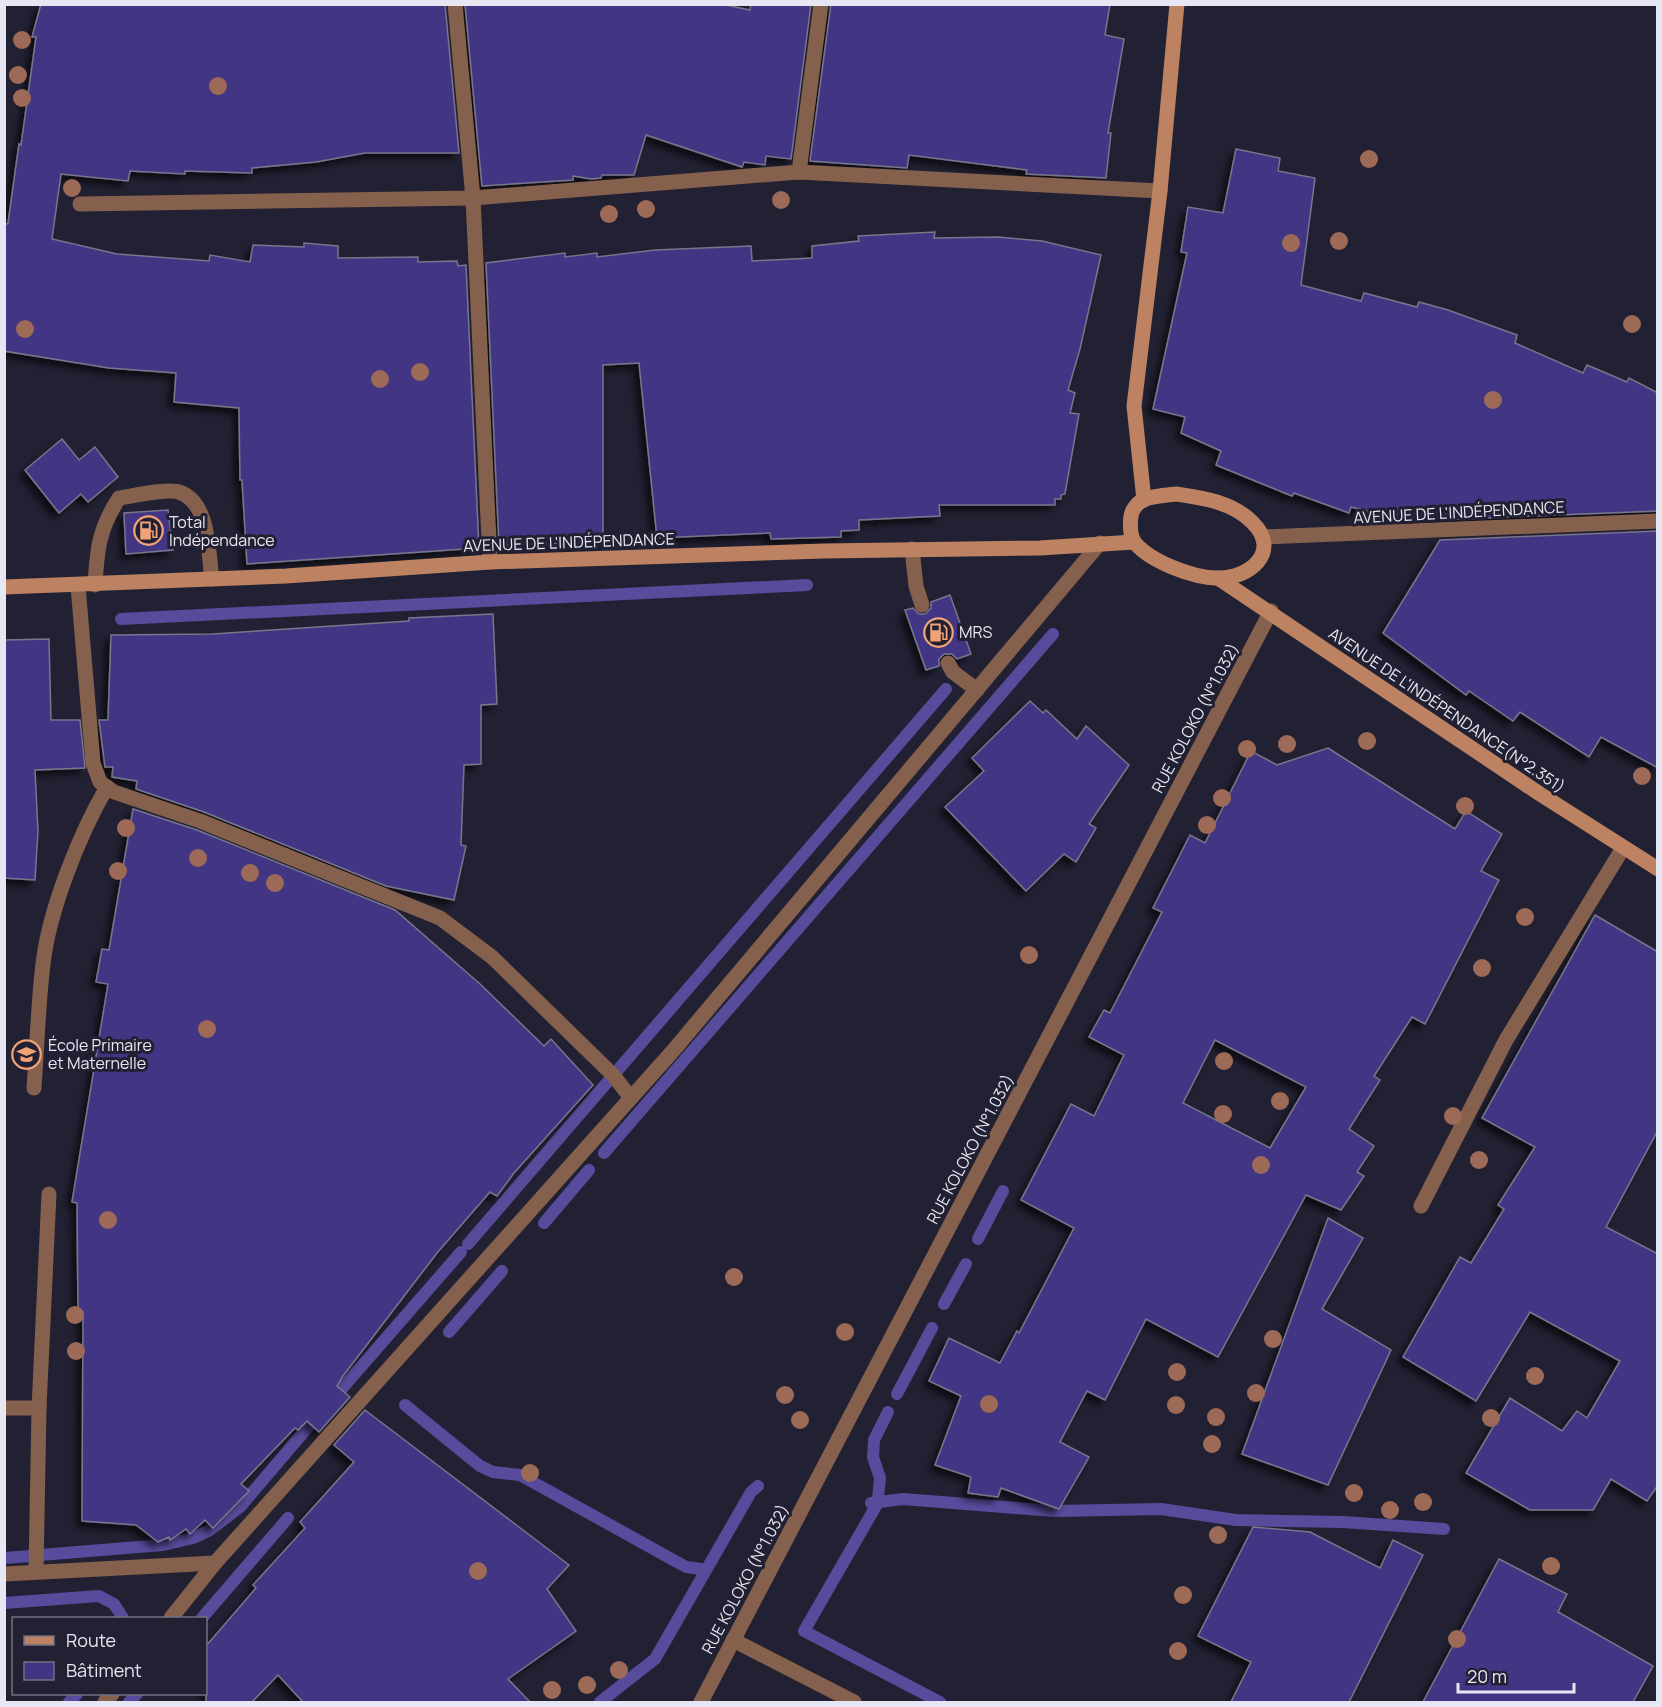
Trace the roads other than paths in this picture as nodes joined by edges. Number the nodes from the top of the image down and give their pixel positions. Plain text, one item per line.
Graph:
1 (454, 4) edge
2 (821, 4) edge
3 (1177, 4) edge
4 (799, 172) junction
5 (1161, 191) junction
6 (473, 198) junction
7 (80, 204) dead end
8 (1144, 500) junction
9 (1658, 521) edge
10 (1262, 537) junction
11 (1134, 542) junction
12 (1100, 543) junction
13 (912, 549) junction
14 (490, 562) junction
15 (1218, 578) junction
16 (212, 579) junction
17 (95, 585) junction
18 (78, 586) junction
19 (4, 587) edge
20 (922, 606) dead end
21 (1271, 611) junction
22 (948, 663) dead end
23 (976, 690) junction
24 (107, 787) junction
25 (1623, 848) junction
26 (1658, 869) edge
27 (34, 1088) dead end
28 (631, 1098) junction
29 (49, 1194) dead end
30 (1421, 1206) dead end
31 (4, 1408) edge
32 (39, 1408) junction
33 (215, 1563) junction
34 (36, 1571) junction
35 (4, 1574) edge
36 (172, 1617) edge
37 (733, 1640) junction
38 (701, 1702) edge
39 (854, 1702) edge

1 - 6 street
2 - 4 street
3 - 5 main road
4 - 5 street
4 - 6 street
5 - 8 main road
6 - 7 street
6 - 14 street
8 - 10 main road
8 - 11 main road
9 - 10 street, AVENUE DE L'INDÉPENDANCE
10 - 15 main road
11 - 12 main road, AVENUE DE L'INDÉPENDANCE
11 - 15 main road
12 - 13 main road, AVENUE DE L'INDÉPENDANCE
12 - 23 street
13 - 14 main road, AVENUE DE L'INDÉPENDANCE
13 - 20 street
14 - 16 main road, AVENUE DE L'INDÉPENDANCE
15 - 21 main road, AVENUE DE L'INDÉPENDANCE(N°2.351)
16 - 17 main road, AVENUE DE L'INDÉPENDANCE
16 - 17 street
17 - 18 main road, AVENUE DE L'INDÉPENDANCE
18 - 19 main road, AVENUE DE L'INDÉPENDANCE
18 - 24 street
21 - 25 main road, AVENUE DE L'INDÉPENDANCE(N°2.351)
21 - 37 street, RUE KOLOKO (N°1.032)
22 - 23 street
23 - 28 street
24 - 27 street
24 - 28 street
25 - 26 main road, AVENUE DE L'INDÉPENDANCE(N°2.351)
25 - 30 street
28 - 33 street
29 - 32 street
31 - 32 street
32 - 34 street
33 - 34 street
33 - 36 street
34 - 35 street
37 - 38 street, RUE KOLOKO (N°1.032)
37 - 39 street

